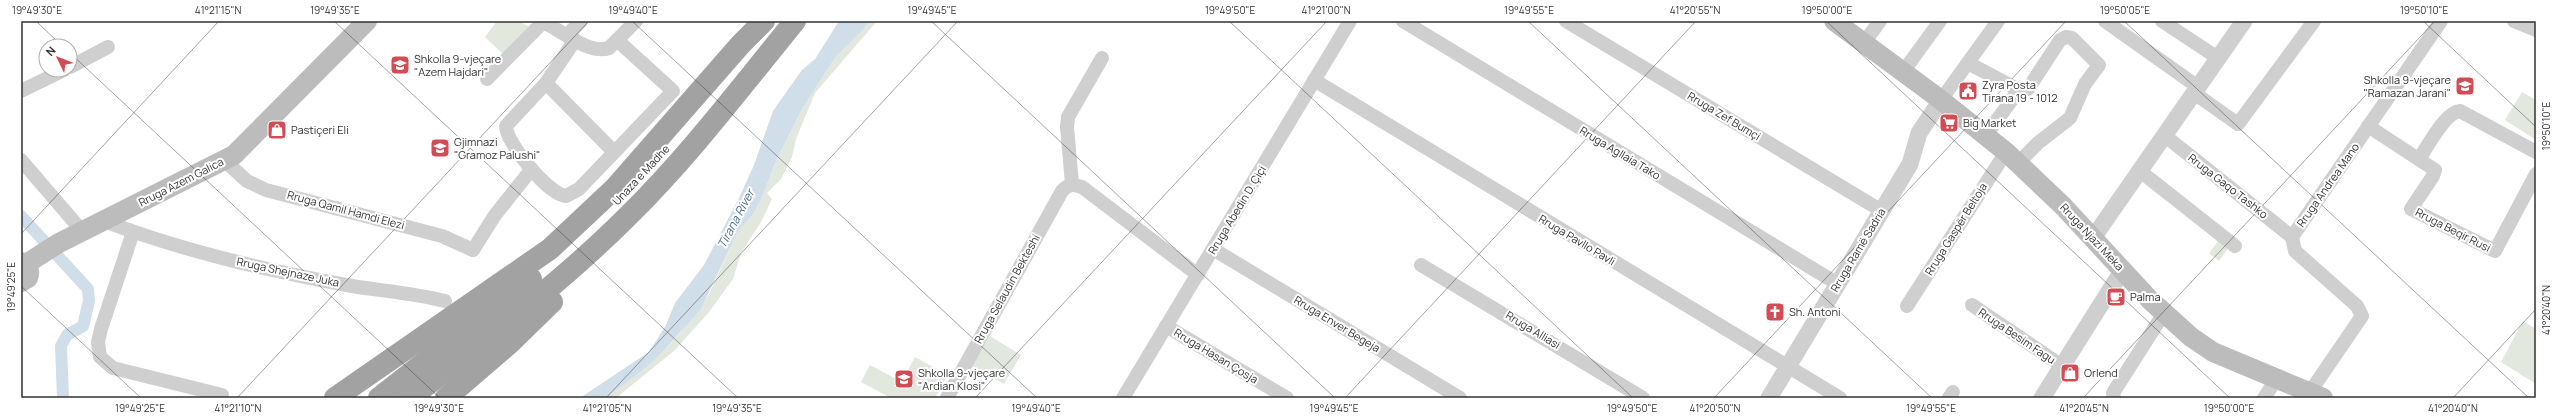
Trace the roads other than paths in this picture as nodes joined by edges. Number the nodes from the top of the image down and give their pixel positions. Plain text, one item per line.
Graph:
1 (542, 21) edge
2 (581, 21) edge
3 (636, 21) edge
4 (764, 21) edge
5 (768, 21) edge
6 (795, 21) edge
7 (1350, 21) edge
8 (1403, 21) edge
9 (1566, 21) edge
10 (1834, 21) edge
11 (1880, 21) edge
12 (1940, 21) edge
13 (1998, 21) edge
14 (2105, 21) edge
15 (2162, 21) edge
16 (2244, 21) edge
17 (2314, 21) edge
18 (2441, 21) edge
19 (2514, 21) edge
20 (362, 22) edge
21 (2536, 30) edge
22 (571, 37) junction
23 (617, 40) junction
24 (1864, 44) junction
25 (108, 47) dead end
26 (1102, 58) dead end
27 (2218, 58) junction
28 (78, 63) edge
29 (1968, 63) junction
30 (1903, 72) junction
31 (48, 78) edge
32 (487, 79) dead end
33 (1314, 80) junction
34 (546, 83) junction
35 (2019, 90) junction
36 (2196, 90) junction
37 (21, 91) edge
38 (1941, 100) junction
39 (2368, 126) junction
40 (1986, 135) junction
41 (2164, 135) junction
42 (614, 152) junction
43 (2536, 152) edge
44 (2012, 157) junction
45 (2419, 159) junction
46 (21, 160) edge
47 (225, 161) junction
48 (531, 170) junction
49 (2140, 171) junction
50 (2536, 174) edge
51 (1072, 184) junction
52 (1882, 210) junction
53 (104, 221) junction
54 (82, 231) junction
55 (133, 232) junction
56 (2292, 237) junction
57 (2093, 238) junction
58 (2235, 246) dead end
59 (1213, 249) junction
60 (1421, 265) dead end
61 (23, 270) edge
62 (2122, 271) junction
63 (1198, 275) junction
64 (1838, 284) junction
65 (445, 301) dead end
66 (1972, 305) dead end
67 (1907, 306) dead end
68 (2164, 313) junction
69 (1166, 326) junction
70 (2062, 366) junction
71 (1788, 367) junction
72 (2277, 378) junction
73 (222, 395) dead end
74 (2317, 395) edge
75 (335, 398) edge
76 (379, 398) edge
77 (410, 398) edge
78 (446, 398) edge
79 (947, 398) edge
80 (1123, 398) edge
81 (1287, 398) edge
82 (1460, 398) edge
83 (1643, 398) edge
84 (1769, 398) edge
85 (1840, 398) edge
86 (2042, 398) edge
87 (2114, 398) edge
88 (2264, 398) edge

1 - 22 street
1 - 32 street
2 - 22 street
3 - 23 street
4 - 75 highway
5 - 76 highway, Unaza e Madhe
6 - 77 highway
6 - 78 highway
7 - 33 street, Rruga Abedin D. Çiçi
8 - 64 street, Rruga Agllaia Tako
9 - 52 street, Rruga Zef Bumçi
10 - 24 main road, Rruga Njazi Meka
11 - 24 street
12 - 30 street
13 - 29 street
14 - 36 street
15 - 27 street
16 - 27 street
17 - 36 street
18 - 39 street, Rruga Andrea Mano
19 - 21 street
20 - 47 main road, Rruga Azem Galica
22 - 23 street
22 - 34 street
23 - 42 street
24 - 30 main road, Rruga Njazi Meka
25 - 28 street
26 - 51 street
27 - 36 street
29 - 35 street
29 - 38 street
30 - 38 main road, Rruga Njazi Meka
31 - 37 street
33 - 59 street, Rruga Abedin D. Çiçi
33 - 71 street, Rruga Pavllo Pavli
34 - 42 street
34 - 48 street
35 - 40 street
35 - 44 street
36 - 41 street
38 - 40 main road, Rruga Njazi Meka
38 - 52 street, Rruga Ramë Sadria
39 - 45 street
39 - 56 street, Rruga Andrea Mano
40 - 44 main road, Rruga Njazi Meka
41 - 49 street
41 - 56 street, Rruga Gaqo Tashko
42 - 48 street
43 - 45 street
44 - 57 main road, Rruga Njazi Meka
44 - 67 street, Rruga Gaspër Beltoja
45 - 50 street, Rruga Beqir Rusi
46 - 54 street
47 - 48 street, Rruga Qamil Hamdi Elezi
47 - 53 main road, Rruga Azem Galica
49 - 57 street
49 - 58 street
51 - 63 street
51 - 79 street, Rruga Selaudin Bekteshi
52 - 64 street, Rruga Ramë Sadria
53 - 54 main road, Rruga Azem Galica
53 - 55 street, Rruga Shejnaze Juka
54 - 61 main road, Rruga Azem Galica
55 - 65 street, Rruga Shejnaze Juka
55 - 73 street
56 - 74 street, Rruga Andrea Mano
57 - 62 main road, Rruga Njazi Meka
59 - 63 street, Rruga Abedin D. Çiçi
59 - 82 street, Rruga Enver Begeja
60 - 83 street, Rruga Alliasi
62 - 68 main road, Rruga Njazi Meka
62 - 70 street, Rruga Besim Fagu
63 - 69 street, Rruga Abedin D. Çiçi
64 - 71 street, Rruga Ramë Sadria
66 - 70 street, Rruga Besim Fagu
68 - 72 main road, Rruga Njazi Meka
68 - 87 street
69 - 80 street, Rruga Abedin D. Çiçi
69 - 81 street, Rruga Hasan Çosja
70 - 86 street, Rruga Besim Fagu
71 - 84 street, Rruga Ramë Sadria
71 - 85 street, Rruga Pavllo Pavli
72 - 74 main road, Rruga Njazi Meka
72 - 88 street

